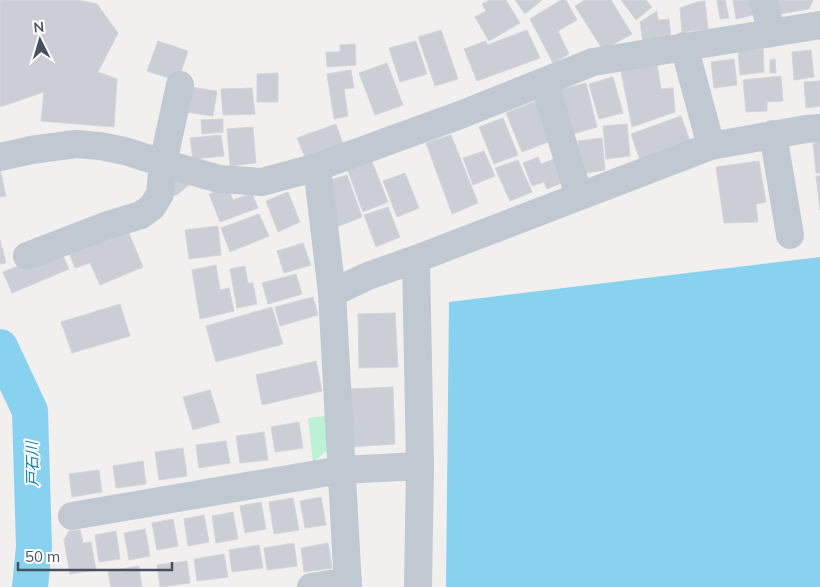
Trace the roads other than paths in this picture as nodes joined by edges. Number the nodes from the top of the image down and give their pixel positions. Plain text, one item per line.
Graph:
1 (763, 0) edge
2 (820, 25) edge
3 (772, 32) junction
4 (684, 46) junction
5 (544, 82) junction
6 (180, 85) dead end
7 (820, 128) edge
8 (774, 134) junction
9 (711, 146) junction
10 (0, 157) edge
11 (163, 163) junction
12 (317, 167) junction
13 (579, 196) junction
14 (790, 235) dead end
15 (27, 256) dead end
16 (416, 260) junction
17 (332, 293) junction
18 (420, 466) junction
19 (341, 470) junction
20 (72, 516) dead end
21 (348, 584) edge
22 (311, 587) edge
23 (418, 587) edge

1 - 3 street
2 - 3 street
3 - 4 street
4 - 5 street
4 - 9 street
5 - 12 street
5 - 13 street
6 - 11 street
7 - 8 street
8 - 9 street
8 - 14 street
9 - 13 street
10 - 11 street
11 - 12 street
11 - 15 street
12 - 17 street
13 - 16 street
16 - 17 street
16 - 18 street
17 - 19 street
18 - 19 street
18 - 23 street
19 - 20 street
19 - 21 street
21 - 22 street

